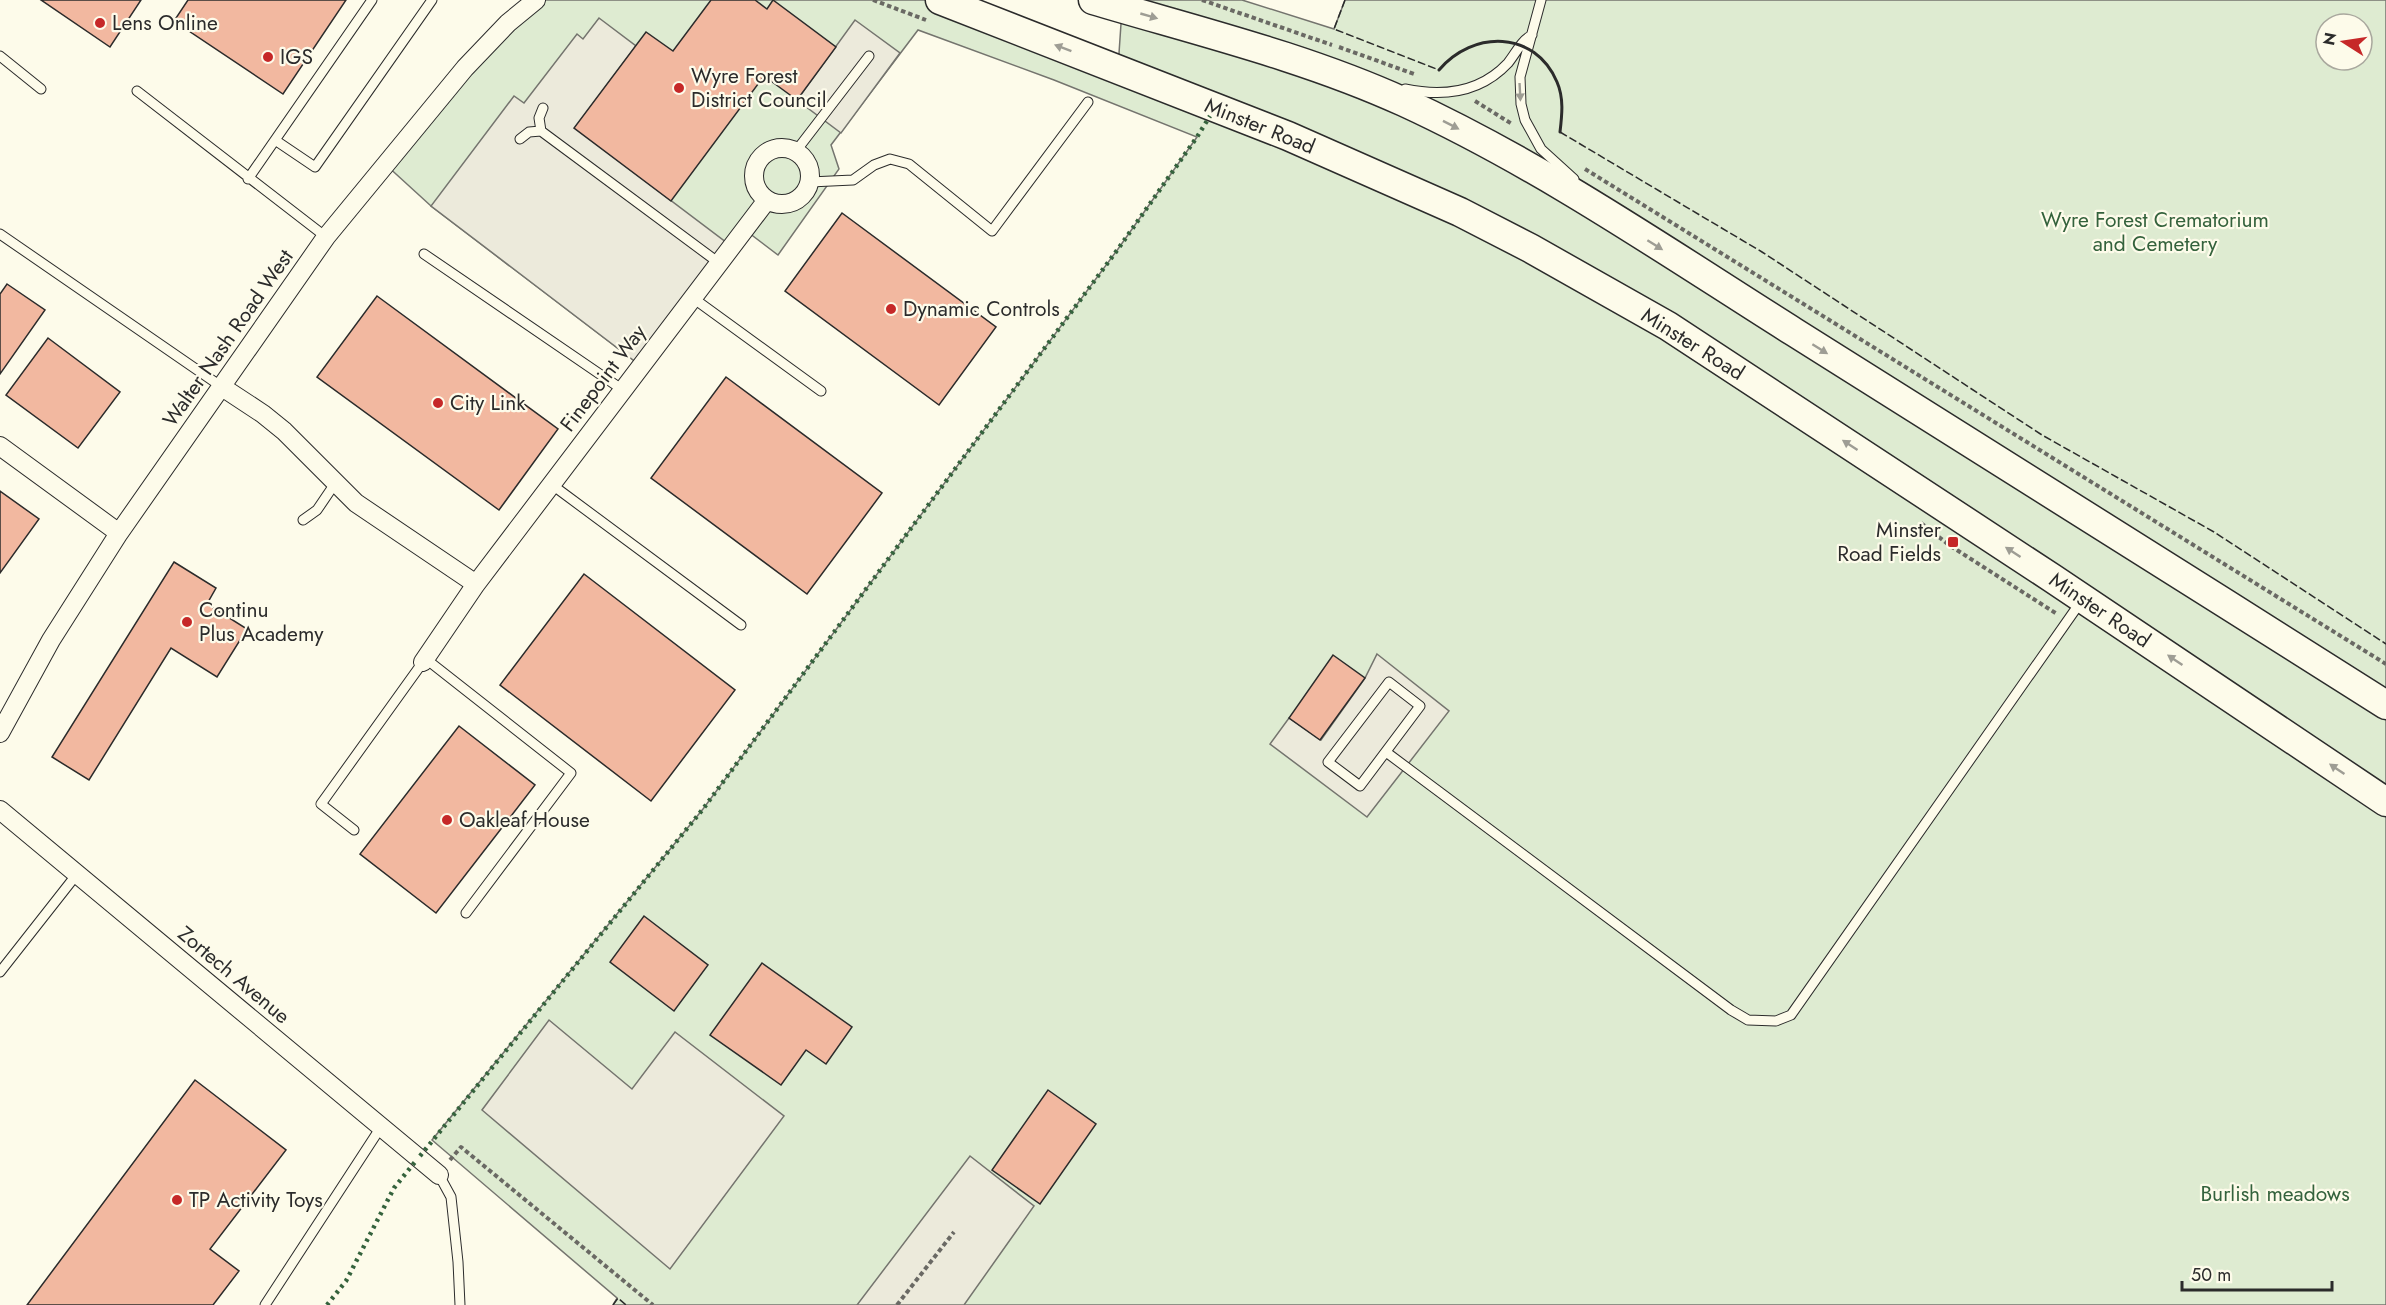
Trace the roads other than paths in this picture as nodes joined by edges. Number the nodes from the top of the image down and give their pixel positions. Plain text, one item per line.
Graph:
1 (372, 0) edge
2 (432, 0) edge
3 (536, 0) edge
4 (1093, 0) edge
5 (1541, 0) edge
6 (934, 10) edge
7 (1533, 35) junction
8 (0, 56) edge
9 (869, 56) dead end
10 (1336, 74) junction
11 (41, 90) dead end
12 (137, 91) dead end
13 (1088, 102) dead end
14 (543, 108) dead end
15 (541, 130) junction
16 (520, 139) dead end
17 (275, 140) junction
18 (796, 151) junction
19 (248, 179) junction
20 (810, 182) junction
21 (767, 200) junction
22 (1626, 226) junction
23 (0, 234) edge
24 (326, 237) junction
25 (424, 254) dead end
26 (719, 263) junction
27 (693, 298) junction
28 (222, 387) junction
29 (623, 390) junction
30 (821, 391) dead end
31 (0, 446) edge
32 (336, 482) junction
33 (551, 484) junction
34 (303, 520) dead end
35 (119, 533) junction
36 (476, 584) junction
37 (2075, 610) junction
38 (741, 625) dead end
39 (424, 661) junction
40 (2386, 705) edge
41 (0, 733) edge
42 (1386, 752) junction
43 (2386, 802) edge
44 (0, 810) edge
45 (354, 830) dead end
46 (77, 874) junction
47 (466, 913) dead end
48 (0, 972) edge
49 (381, 1127) junction
50 (439, 1175) joint
51 (265, 1305) edge
52 (460, 1305) edge

1 - 17 lane
2 - 17 lane
3 - 24 street, Walter Nash Road West
4 -> 10 main road
5 - 7 lane
37 -> 6 main road, Minster Road
7 - 10 lane
7 -> 22 lane
8 - 11 lane
9 - 18 lane
10 -> 22 main road
12 - 19 lane
13 - 20 lane
14 - 15 lane
15 - 16 lane
15 - 26 lane
17 - 19 lane
18 - 20 street
18 - 21 street
19 - 24 lane
20 - 21 street
21 - 26 street, Finepoint Way
22 -> 40 main road
23 - 28 lane
24 - 28 street, Walter Nash Road West
25 - 29 lane
26 - 27 street, Finepoint Way
27 - 29 street, Finepoint Way
27 - 30 lane
28 - 32 street
28 - 35 street, Walter Nash Road West
29 - 33 street, Finepoint Way
31 - 35 street
32 - 34 lane
32 - 36 street
33 - 36 street, Finepoint Way
33 - 38 lane
35 - 41 street, Walter Nash Road West
36 - 39 street, Finepoint Way
37 - 42 lane
43 -> 37 main road, Minster Road
39 - 45 lane
39 - 47 lane
42 - 42 lane
44 - 46 street, Zortech Avenue
46 - 48 lane
46 - 49 street, Zortech Avenue
49 - 50 street, Zortech Avenue
49 - 51 lane
50 - 52 lane

